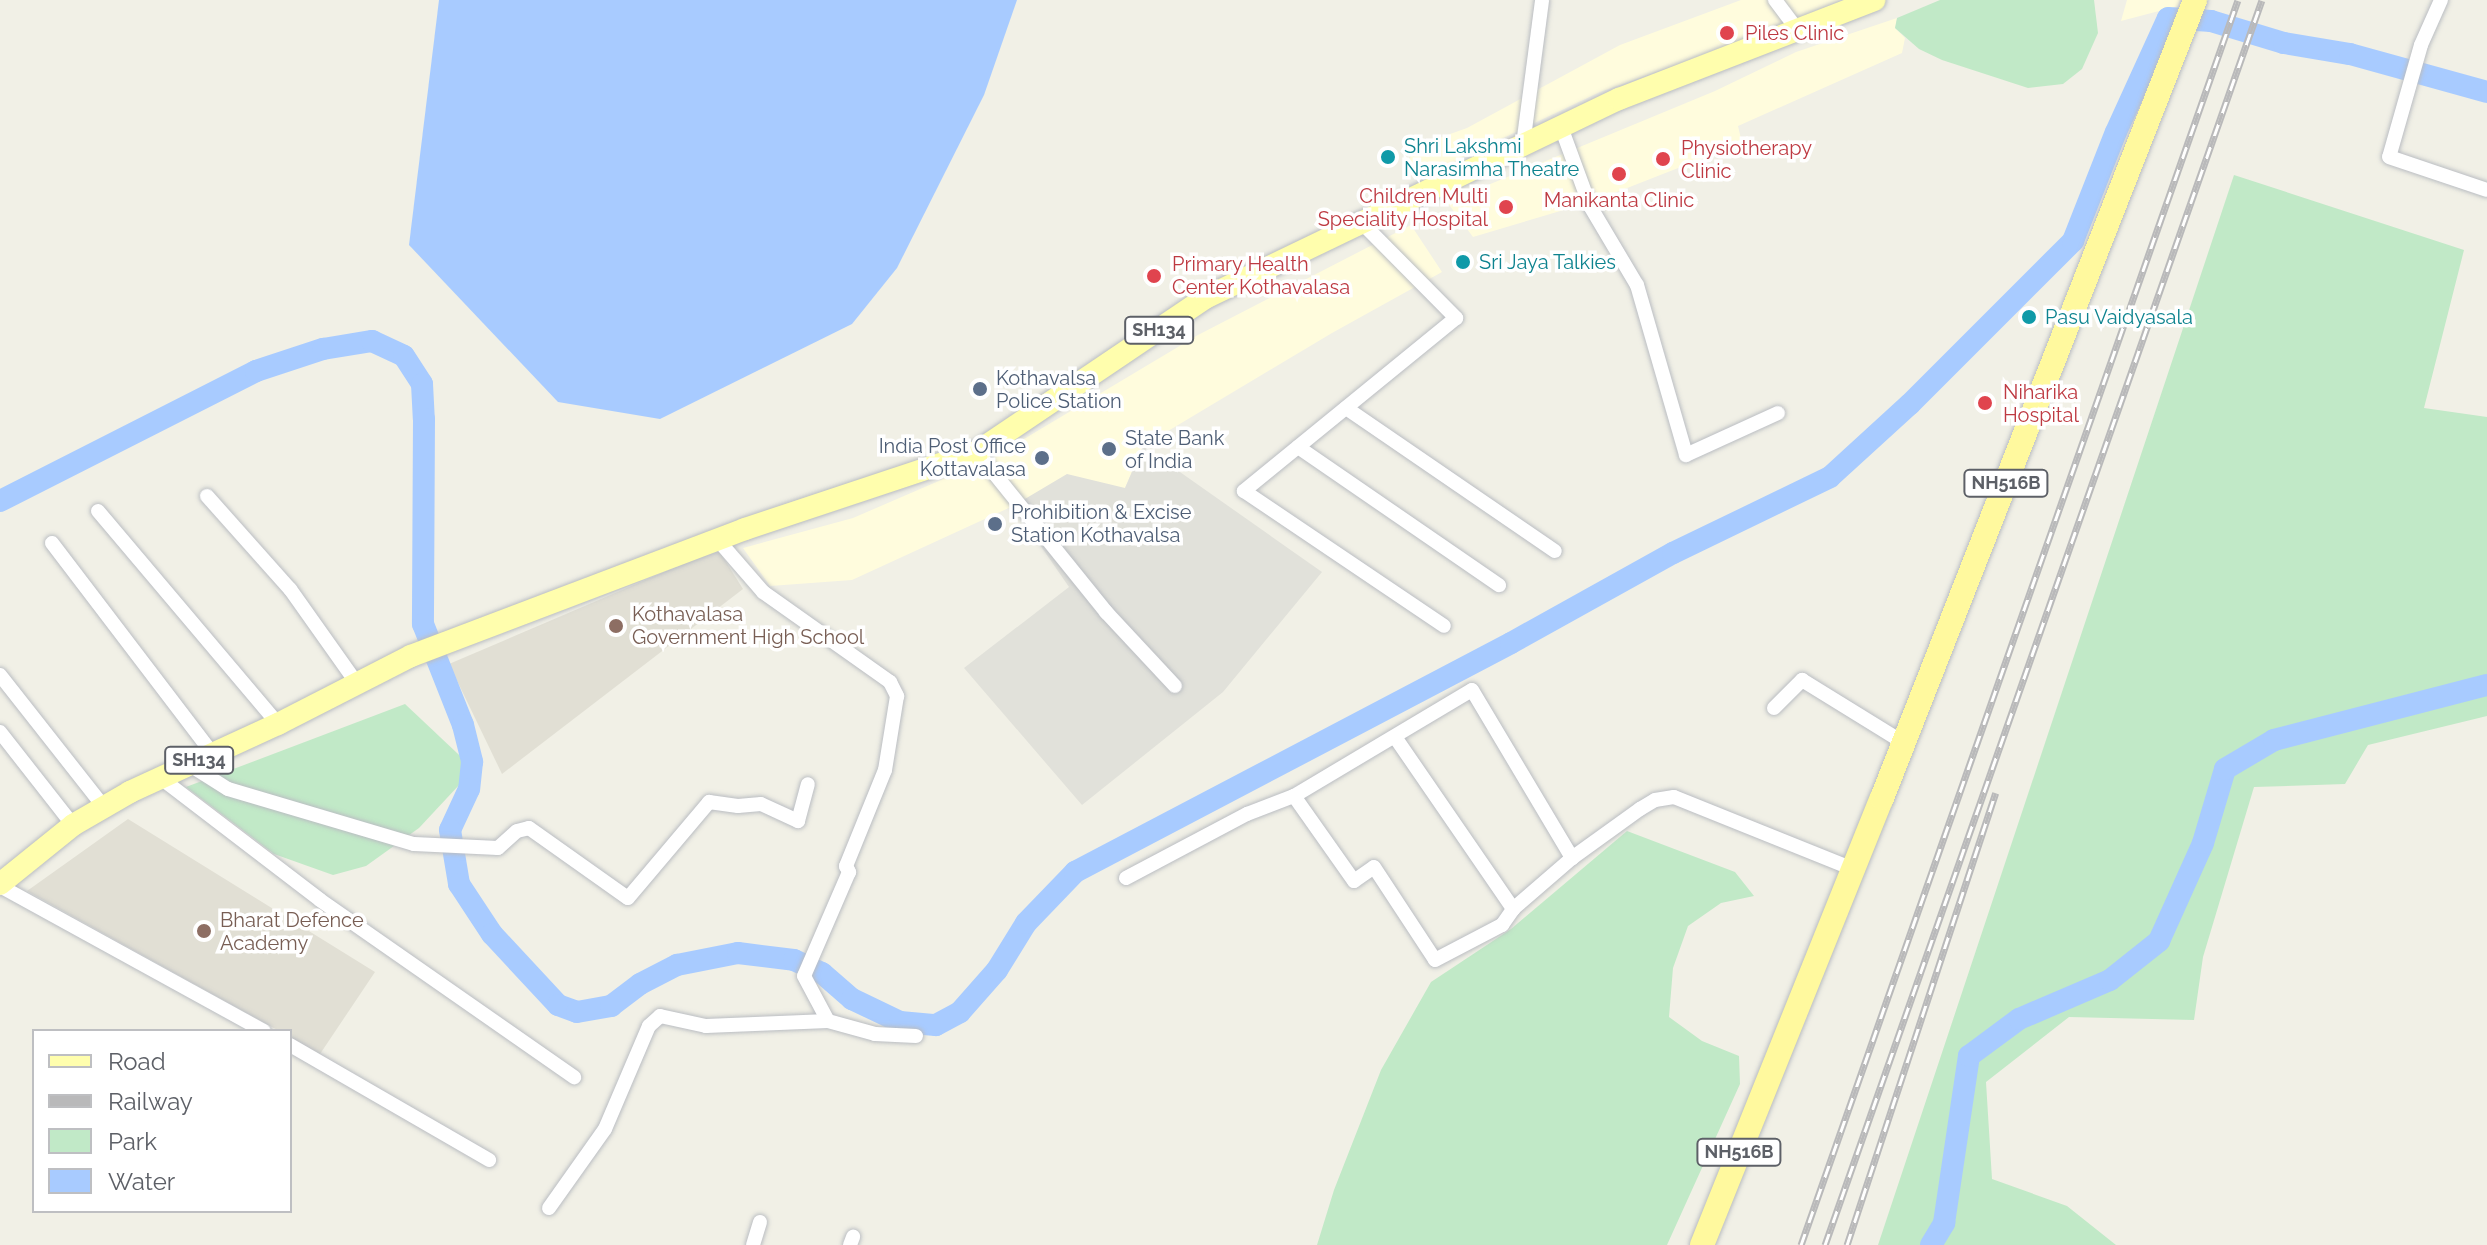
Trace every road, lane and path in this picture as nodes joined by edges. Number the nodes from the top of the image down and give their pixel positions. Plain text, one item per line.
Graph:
1 (1542, 0) edge
2 (1775, 0) edge
3 (1874, 0) edge
4 (2195, 0) edge
5 (2441, 0) edge
6 (1799, 32) junction
7 (1561, 127) junction
8 (1523, 145) junction
9 (2487, 190) edge
10 (1362, 223) junction
11 (1346, 408) junction
12 (1778, 413) dead end
13 (1298, 447) junction
14 (977, 452) junction
15 (207, 496) dead end
16 (98, 511) dead end
17 (717, 539) junction
18 (52, 543) dead end
19 (1555, 551) dead end
20 (1499, 585) dead end
21 (1444, 626) dead end
22 (0, 675) edge
23 (358, 685) junction
24 (1175, 686) dead end
25 (1774, 708) dead end
26 (278, 724) junction
27 (0, 732) edge
28 (1395, 737) junction
29 (1904, 743) junction
30 (213, 754) junction
31 (190, 765) junction
32 (162, 779) junction
33 (808, 784) dead end
34 (1294, 796) junction
35 (104, 807) junction
36 (73, 825) junction
37 (1572, 858) junction
38 (1853, 869) junction
39 (1126, 878) dead end
40 (0, 885) edge
41 (1513, 909) junction
42 (828, 1021) junction
43 (260, 1029) edge
44 (916, 1036) dead end
45 (292, 1046) edge
46 (574, 1077) dead end
47 (489, 1160) dead end
48 (549, 1208) dead end
49 (760, 1222) dead end
50 (753, 1245) edge
51 (1702, 1245) edge

1 - 8 street
2 - 6 street
3 - 6 main road, SH134
4 - 29 highway, NH516B
5 - 9 street
6 - 7 main road, SH134
7 - 8 main road, SH134
7 - 12 street
8 - 10 main road, SH134
10 - 11 street
10 - 14 main road, SH134
11 - 13 street
11 - 19 street
13 - 20 street
13 - 21 street
14 - 17 main road, SH134
14 - 24 street
15 - 23 street
16 - 26 street
17 - 23 main road, SH134
17 - 42 street
18 - 30 street
22 - 35 street
23 - 26 main road, SH134
25 - 29 street
26 - 30 main road, SH134
27 - 36 street
28 - 34 street
28 - 37 street
28 - 41 street
29 - 38 highway, NH516B
30 - 31 main road, SH134
31 - 32 main road, SH134
31 - 33 street
32 - 35 main road, SH134
32 - 46 street
34 - 39 street
34 - 41 street
35 - 36 main road, SH134
36 - 40 main road, SH134
37 - 38 street
37 - 41 street
38 - 51 highway, NH516B
40 - 43 street
42 - 44 street
42 - 48 street
45 - 47 street
49 - 50 street

